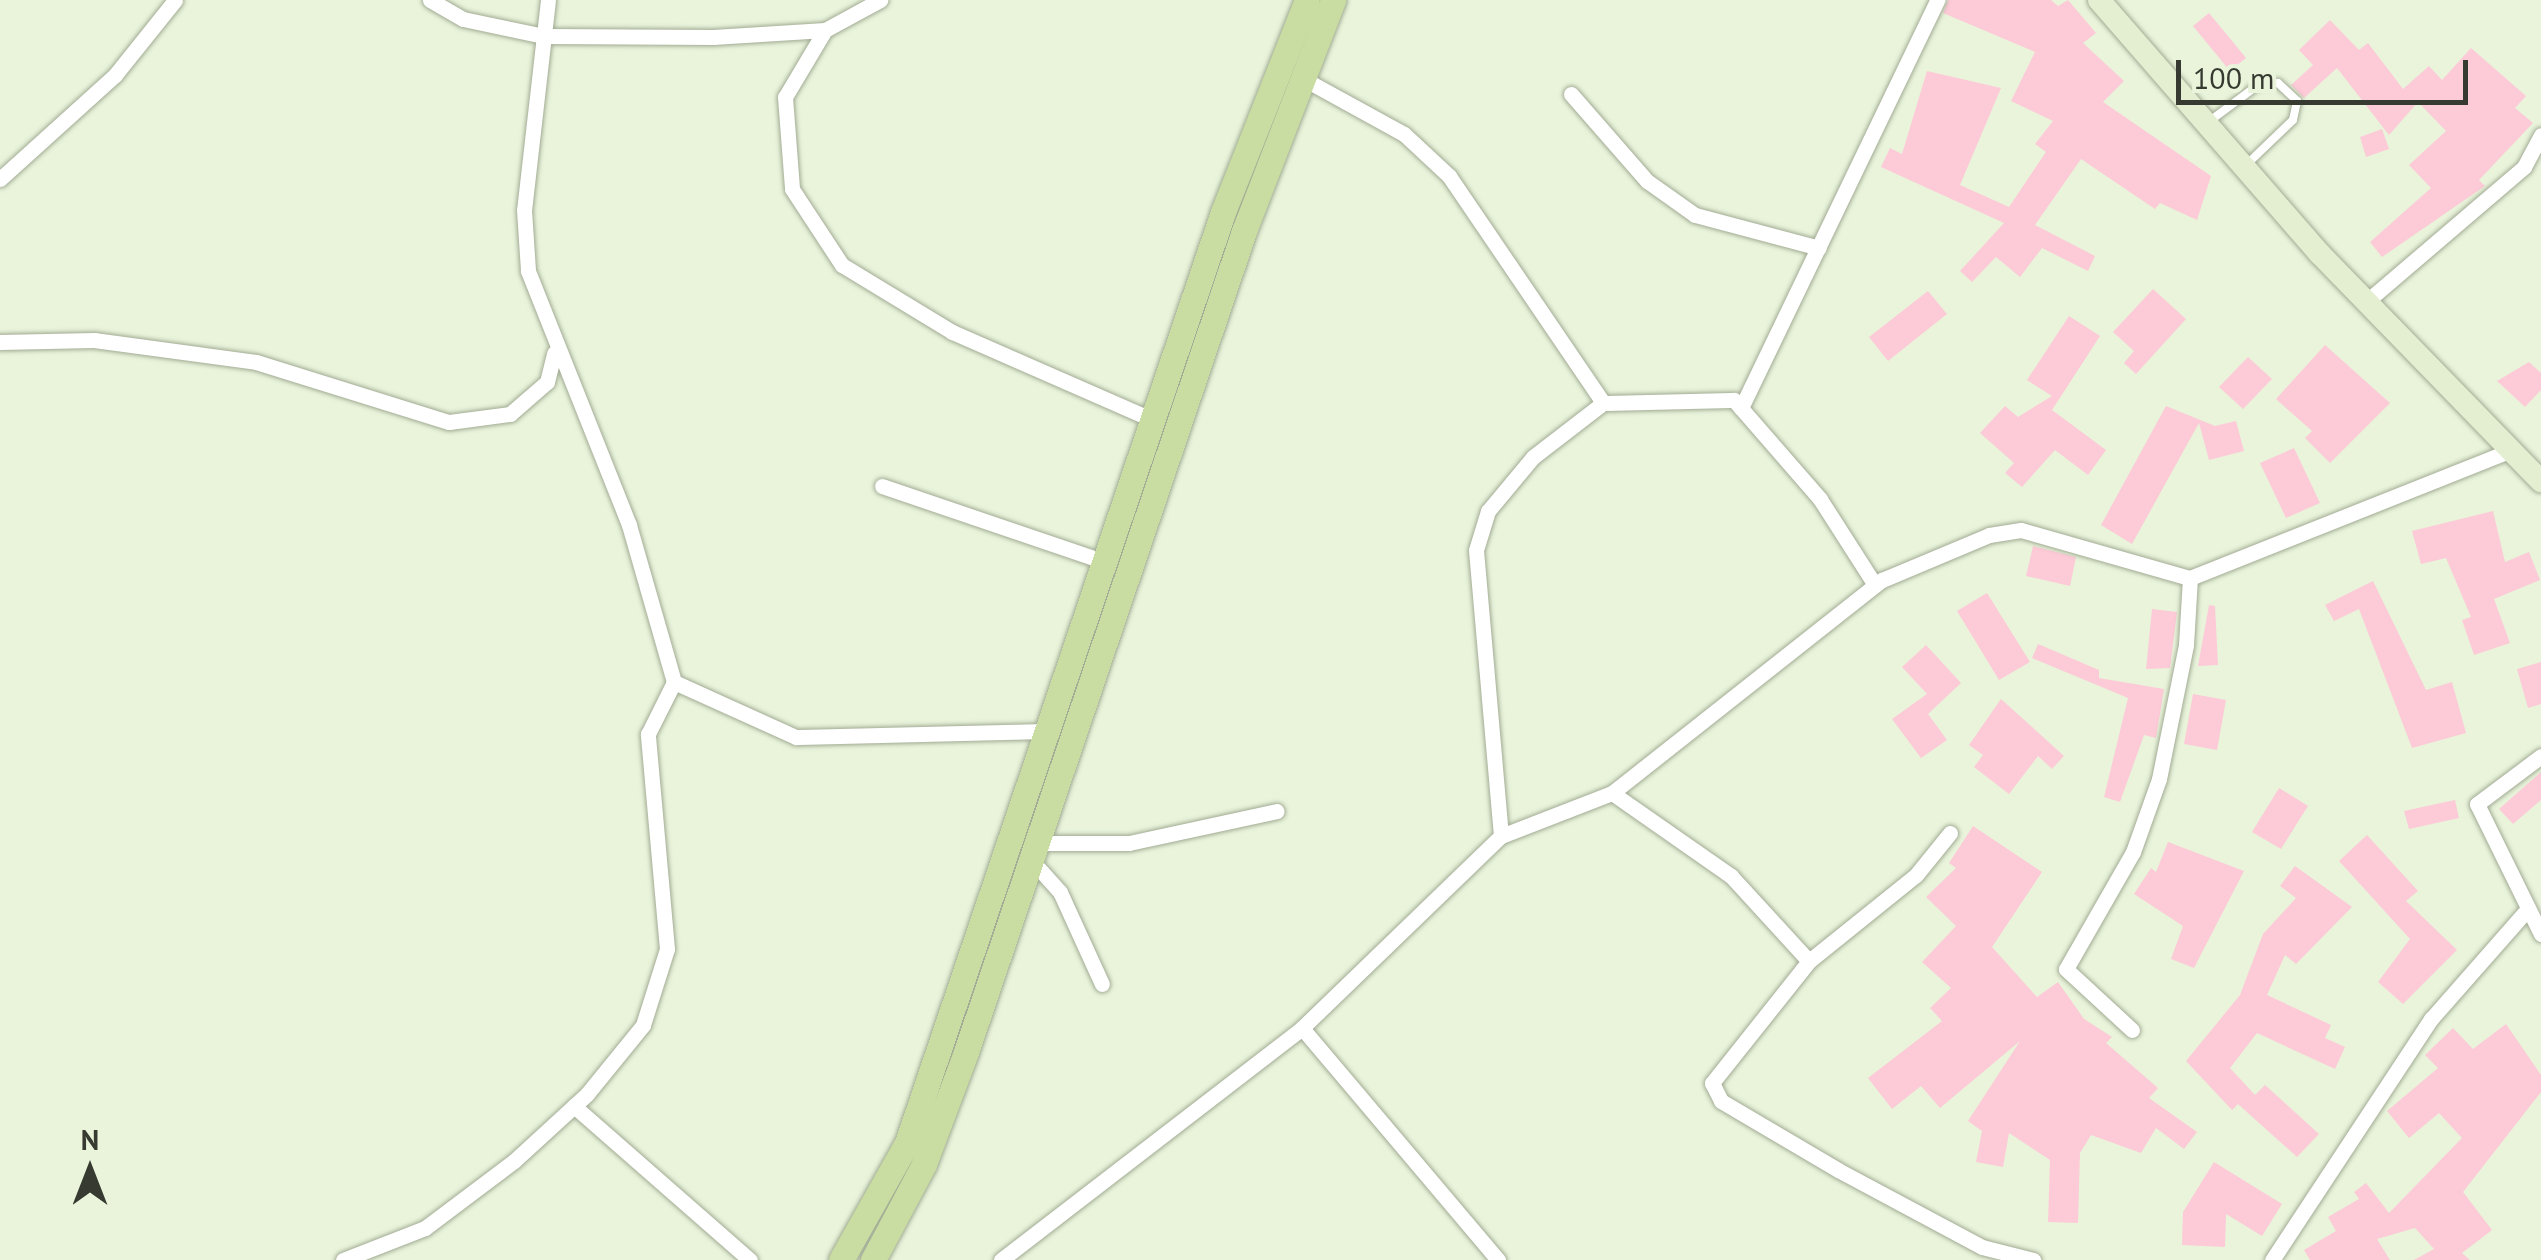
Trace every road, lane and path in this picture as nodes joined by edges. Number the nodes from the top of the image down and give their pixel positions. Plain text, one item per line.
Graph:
1 (174, 0) edge
2 (430, 0) edge
3 (548, 0) edge
4 (880, 0) edge
5 (1307, 0) edge
6 (1332, 0) edge
7 (1937, 0) edge
8 (2100, 0) edge
9 (825, 30) junction
10 (544, 36) junction
11 (1302, 78) junction
12 (1571, 94) dead end
13 (2208, 122) junction
14 (2541, 136) edge
15 (2244, 166) junction
16 (0, 179) edge
17 (1820, 248) junction
18 (2366, 302) junction
19 (0, 342) edge
20 (554, 352) junction
21 (1603, 403) junction
22 (1741, 408) junction
23 (1156, 420) junction
24 (2509, 451) junction
25 (2541, 481) edge
26 (882, 486) dead end
27 (1108, 563) junction
28 (2190, 578) junction
29 (1875, 585) junction
30 (674, 682) junction
31 (1048, 731) junction
32 (2541, 756) edge
33 (1612, 793) junction
34 (1277, 811) dead end
35 (1950, 833) dead end
36 (1501, 836) junction
37 (1036, 852) junction
38 (2524, 912) junction
39 (2541, 934) edge
40 (1809, 961) junction
41 (1102, 984) dead end
42 (1302, 1028) junction
43 (2132, 1030) dead end
44 (574, 1106) junction
45 (343, 1260) edge
46 (750, 1260) edge
47 (841, 1260) edge
48 (873, 1260) edge
49 (1001, 1260) edge
50 (1498, 1260) edge
51 (2032, 1260) edge
52 (2272, 1260) edge

1 - 16 street
2 - 10 street
3 - 10 street
4 - 9 street
5 - 23 main road
6 - 11 main road
7 - 17 street
8 - 13 main road
9 - 10 street
9 - 23 street
10 - 20 street
11 - 21 street
11 - 37 main road
12 - 17 street
13 - 15 main road
13 - 15 lane
14 - 18 street
15 - 18 main road
17 - 22 street
18 - 24 main road
19 - 20 street
20 - 30 street
21 - 22 street
21 - 36 street
22 - 29 street
23 - 27 main road
24 - 25 main road
24 - 28 street
26 - 27 street
27 - 31 main road
28 - 29 street
28 - 43 street
29 - 33 street
30 - 31 street
30 - 44 street
31 - 47 main road
32 - 38 street
33 - 36 street
33 - 40 street
34 - 37 street
35 - 40 street
36 - 42 street
37 - 41 street
37 - 48 main road
38 - 39 street
38 - 52 street
40 - 51 street
42 - 49 street
42 - 50 street
44 - 45 street
44 - 46 street

